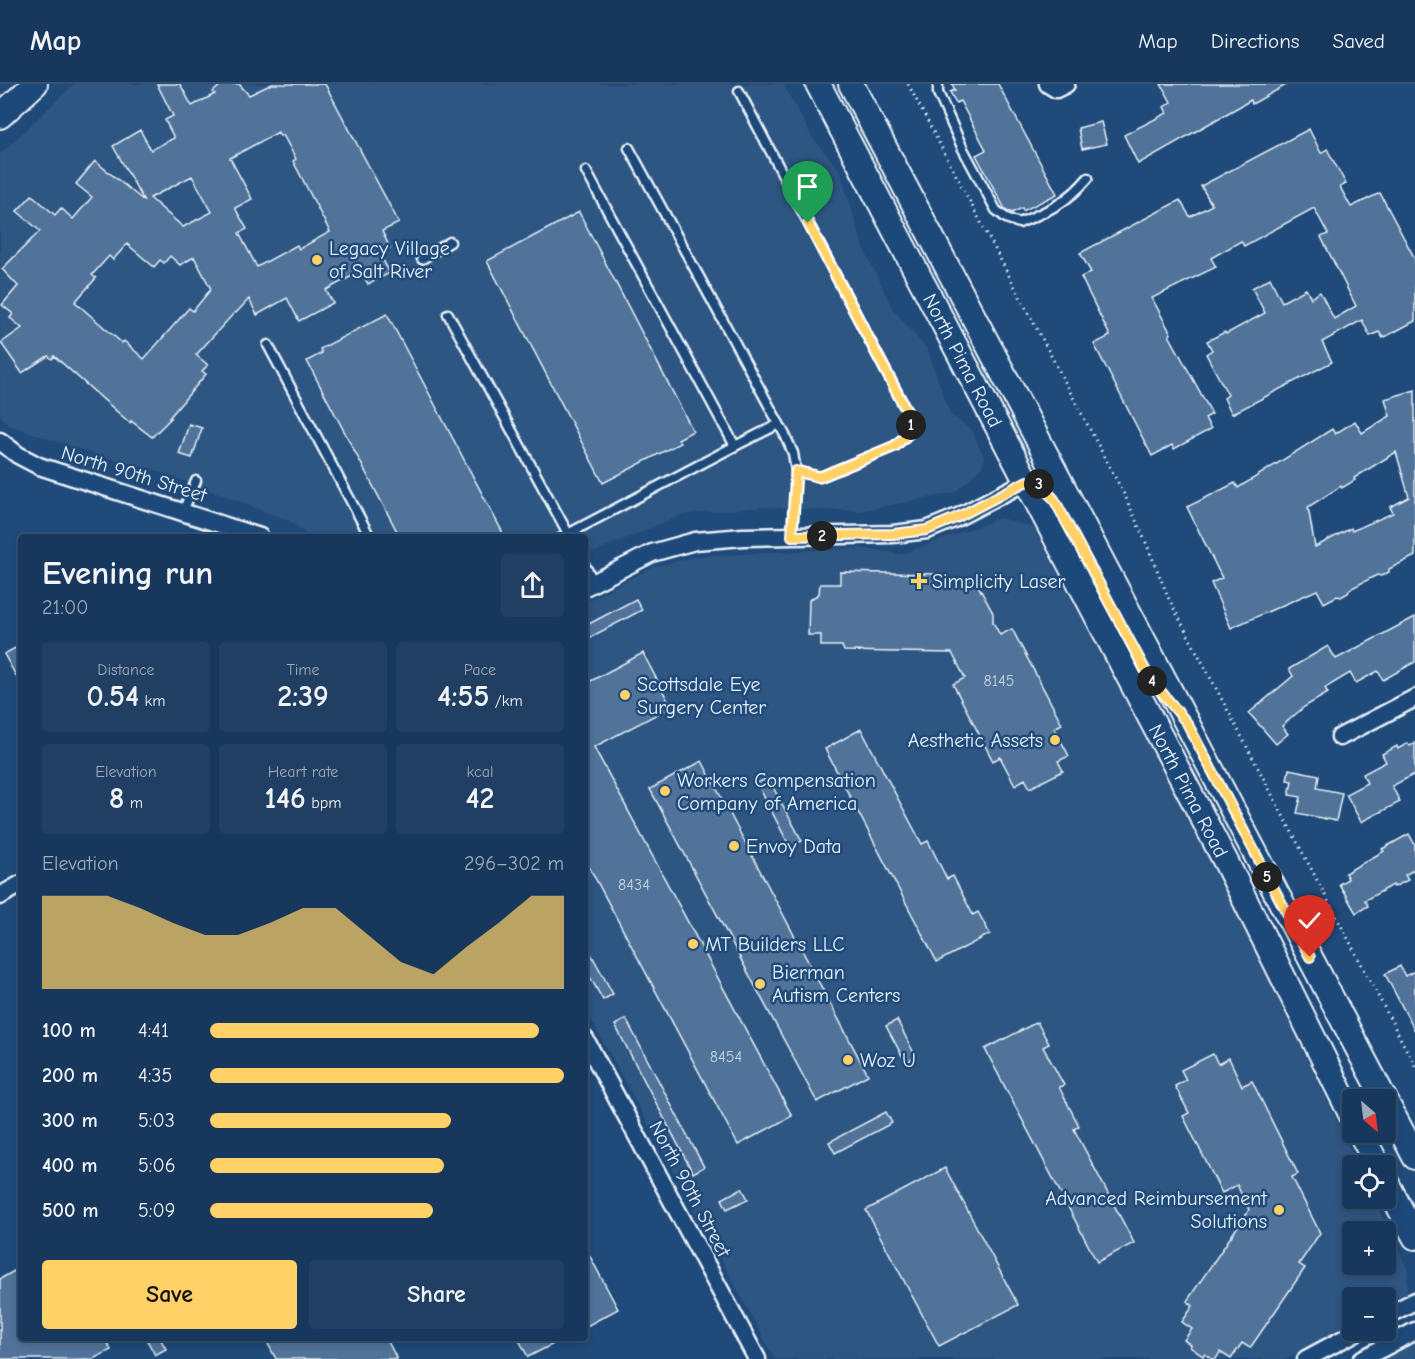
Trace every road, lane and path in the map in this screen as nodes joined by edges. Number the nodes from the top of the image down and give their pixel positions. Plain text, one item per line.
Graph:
1 (35, 84) edge
2 (818, 84) edge
3 (851, 84) edge
4 (908, 84) edge
5 (938, 84) edge
6 (739, 90) dead end
7 (0, 116) edge
8 (629, 148) dead end
9 (586, 171) dead end
10 (1088, 178) dead end
11 (906, 189) junction
12 (450, 242) dead end
13 (422, 259) dead end
14 (448, 314) dead end
15 (268, 345) dead end
16 (779, 424) junction
17 (0, 441) edge
18 (735, 446) junction
19 (796, 471) junction
20 (196, 481) dead end
21 (1027, 481) junction
22 (183, 511) junction
23 (252, 534) edge
24 (368, 534) edge
25 (566, 534) edge
26 (571, 534) edge
27 (792, 536) junction
28 (589, 584) edge
29 (1415, 698) edge
30 (1187, 723) junction
31 (1340, 737) dead end
32 (18, 886) edge
33 (0, 896) edge
34 (588, 1045) edge
35 (1415, 1066) edge
36 (1379, 1089) edge
37 (1342, 1096) edge
38 (1396, 1122) edge
39 (1415, 1157) edge
40 (1396, 1201) edge
41 (1415, 1237) edge
42 (1415, 1301) edge
43 (1396, 1311) edge
44 (1415, 1331) edge
45 (1342, 1339) edge
46 (758, 1359) edge
47 (1306, 1359) edge
48 (1362, 1359) edge

1 - 7 main road
2 - 21 main road, North Pima Road
3 - 11 main road, North Pima Road
4 - 35 path
5 - 10 lane
6 - 19 lane
8 - 16 lane
9 - 18 lane
11 - 21 main road
11 - 30 main road, North Pima Road
12 - 13 lane
14 - 25 lane
15 - 24 lane
16 - 18 lane
16 - 19 lane
17 - 22 street, North 90th Street
18 - 26 lane
19 - 27 lane
20 - 22 lane
21 - 27 street
21 - 30 main road
21 - 37 main road, North Pima Road
22 - 23 street, North 90th Street
27 - 28 street
29 - 31 street
30 - 36 main road, North Pima Road
32 - 33 street
34 - 46 street, North 90th Street
38 - 39 main road, North Pima Road
40 - 41 main road
42 - 43 street
44 - 48 street
45 - 47 street

